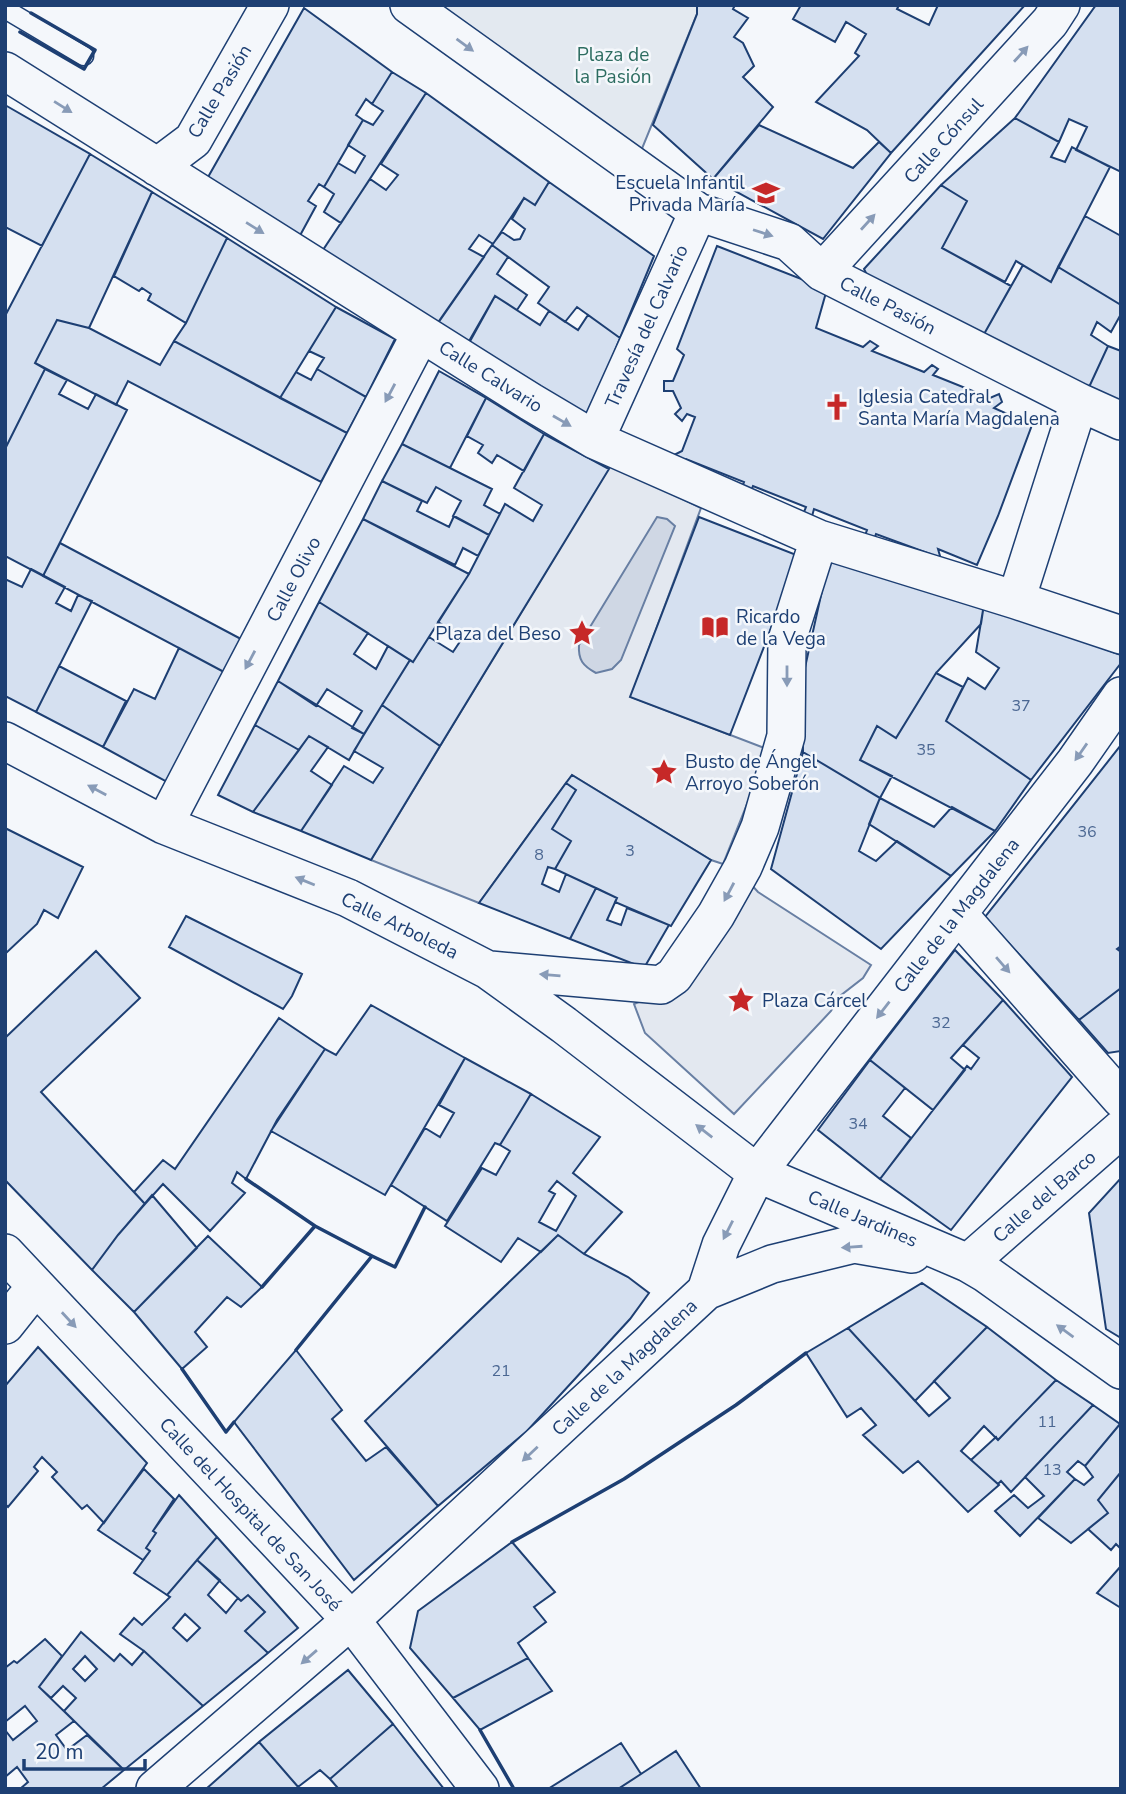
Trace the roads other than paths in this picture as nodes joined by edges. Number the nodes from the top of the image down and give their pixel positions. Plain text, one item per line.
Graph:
1 (270, 5) edge
2 (409, 5) edge
3 (1061, 5) edge
4 (5, 9) edge
5 (84, 56) dead end
6 (5, 71) edge
7 (157, 167) junction
8 (698, 212) junction
9 (822, 272) junction
10 (421, 332) junction
11 (1079, 402) junction
12 (1121, 421) edge
13 (595, 440) junction
14 (819, 539) junction
15 (1016, 600) junction
16 (1121, 635) edge
17 (1121, 696) edge
18 (5, 741) edge
19 (164, 825) junction
20 (958, 914) junction
21 (488, 970) junction
22 (1121, 1099) edge
23 (1121, 1129) edge
24 (757, 1173) junction
25 (5, 1253) edge
26 (968, 1263) junction
27 (36, 1286) junction
28 (706, 1291) junction
29 (5, 1325) edge
30 (1121, 1370) edge
31 (351, 1620) junction
32 (155, 1789) edge
33 (480, 1789) edge

1 - 7 street, Calle Pasión
2 -> 8 street
9 -> 3 street, Calle Cónsul
4 - 5 lane
6 -> 7 street, Calle Calvario
7 -> 10 street, Calle Calvario
8 -> 9 street, Calle Pasión
8 - 13 street, Travesía del Calvario
9 - 11 street, Calle Pasión
10 -> 13 street, Calle Calvario
10 -> 19 street, Calle Olivo
11 - 12 street, Calle Pasión
11 - 15 street
13 - 14 street, Calle Calvario
14 - 15 street, Calle Calvario
14 -> 21 street
15 - 16 street, Calle Calvario
17 -> 20 street, Calle de la Magdalena
19 -> 18 street, Calle Arboleda
21 -> 19 street, Calle Arboleda
20 -> 22 street
20 -> 24 street, Calle de la Magdalena
24 -> 21 street, Calle Arboleda
23 - 26 street, Calle del Barco
24 - 26 street, Calle Jardines
24 -> 28 street, Calle de la Magdalena
25 - 27 street, Calle del Hospital de San José
26 -> 28 street, Calle Jardines
30 -> 26 street, Calle Jardines
27 - 29 street
27 -> 31 street, Calle del Hospital de San José
28 -> 31 street, Calle de la Magdalena
31 -> 32 street, Calle de la Magdalena
31 - 33 street, Calle del Hospital de San José

